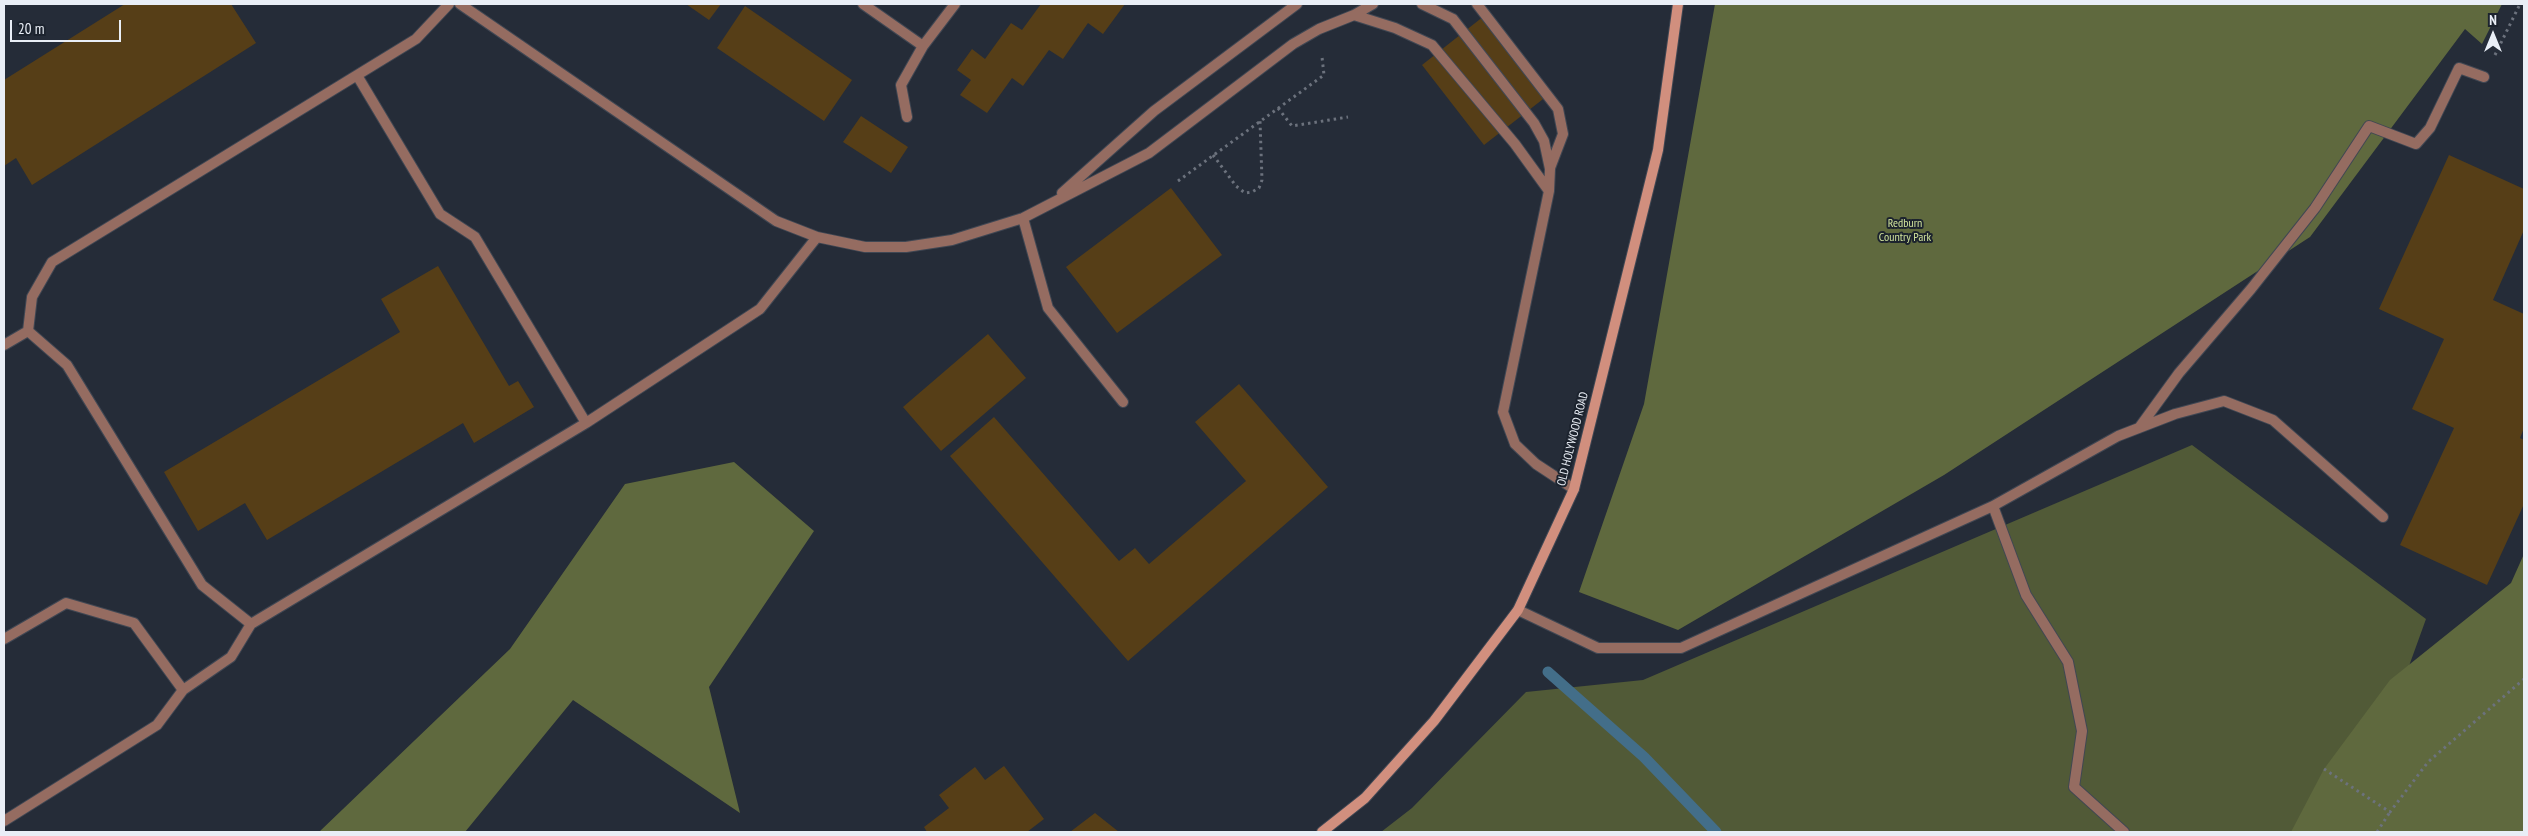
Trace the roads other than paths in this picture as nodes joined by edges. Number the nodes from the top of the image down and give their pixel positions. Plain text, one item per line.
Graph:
1 (449, 4) edge
2 (460, 4) edge
3 (863, 4) edge
4 (955, 4) edge
5 (1297, 4) edge
6 (1373, 4) edge
7 (1422, 4) edge
8 (1477, 4) edge
9 (1678, 4) edge
10 (1354, 15) junction
11 (923, 46) junction
12 (358, 77) junction
13 (2484, 77) road end
14 (908, 117) dead end
15 (1550, 169) junction
16 (1549, 191) junction
17 (1050, 204) junction
18 (1023, 218) junction
19 (818, 237) junction
20 (28, 331) junction
21 (4, 345) edge
22 (1123, 402) dead end
23 (586, 423) junction
24 (2138, 428) junction
25 (1574, 489) junction
26 (1993, 506) junction
27 (2384, 517) dead end
28 (1518, 610) junction
29 (251, 624) junction
30 (4, 639) edge
31 (183, 690) junction
32 (4, 821) edge
33 (1322, 832) edge
34 (2124, 832) edge

1 - 12 lane
2 - 19 lane
3 - 11 lane
4 - 11 lane
5 - 17 lane
6 - 10 lane
7 - 15 lane
8 - 15 lane
9 - 25 street, OLD HOLYWOOD ROAD
10 - 16 lane
10 - 17 lane
11 - 14 lane
12 - 20 lane
12 - 23 lane
13 - 24 lane
15 - 16 lane
16 - 25 lane
17 - 18 lane
18 - 19 lane
18 - 22 lane
19 - 23 lane
20 - 21 lane
20 - 29 lane
23 - 29 lane
24 - 26 lane
24 - 27 lane
25 - 28 street, OLD HOLYWOOD ROAD
26 - 28 lane
26 - 34 lane
28 - 33 street, OLD HOLYWOOD ROAD
29 - 31 lane
30 - 31 lane
31 - 32 lane

